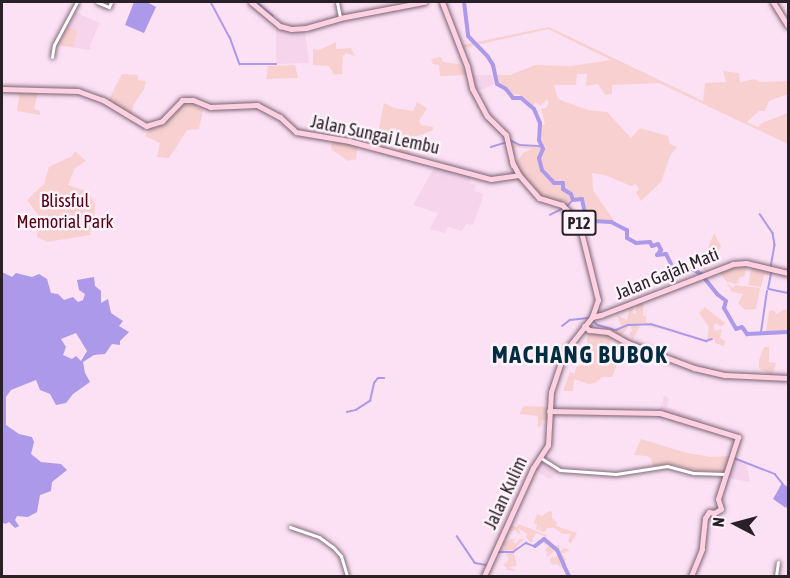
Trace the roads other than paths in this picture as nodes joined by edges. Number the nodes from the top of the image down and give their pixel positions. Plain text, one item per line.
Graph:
1 (77, 2) edge
2 (97, 2) edge
3 (111, 2) edge
4 (252, 2) edge
5 (337, 2) edge
6 (424, 2) edge
7 (441, 2) edge
8 (773, 2) edge
9 (340, 17) junction
10 (789, 26) edge
11 (52, 57) dead end
12 (2, 89) edge
13 (517, 175) junction
14 (789, 273) edge
15 (591, 318) junction
16 (584, 326) junction
17 (789, 378) edge
18 (550, 410) junction
19 (540, 457) junction
20 (725, 474) junction
21 (290, 527) dead end
22 (347, 576) edge
23 (484, 576) edge
24 (691, 576) edge

1 - 11 street
2 - 3 street
4 - 9 main road
5 - 9 street
6 - 9 main road
7 - 13 main road, P12
8 - 10 main road
12 - 13 main road, Jalan Sungai Lembu
13 - 15 main road, P12
14 - 15 main road, Jalan Gajah Mati
15 - 16 main road, Jalan Kulim
16 - 17 main road
16 - 18 main road, Jalan Kulim
18 - 19 main road, Jalan Kulim
18 - 20 main road
19 - 20 street
19 - 23 main road, Jalan Kulim
20 - 24 main road
21 - 22 street

